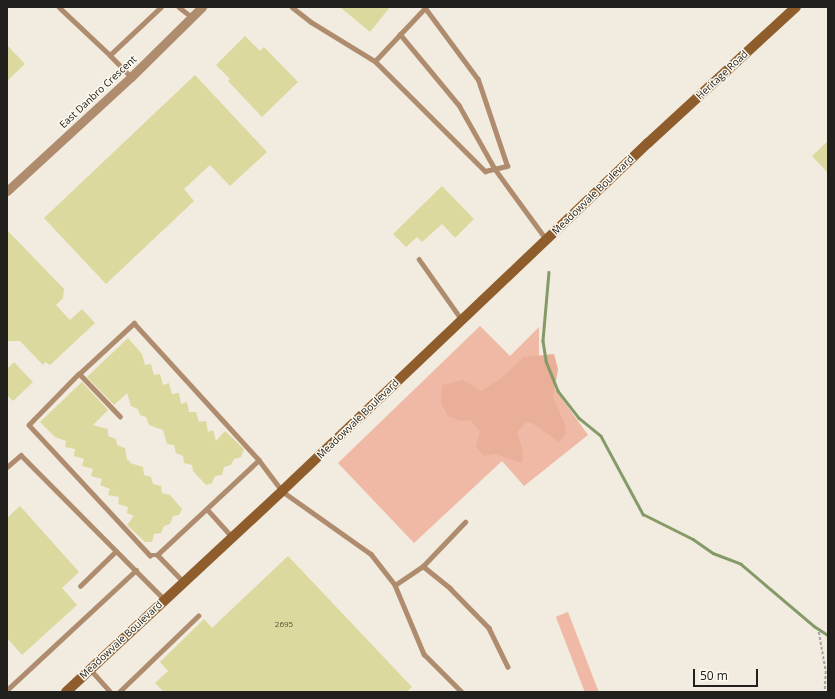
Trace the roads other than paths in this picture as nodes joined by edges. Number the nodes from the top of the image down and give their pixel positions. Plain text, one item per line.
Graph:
1 (59, 7) edge
2 (161, 7) edge
3 (179, 7) edge
4 (202, 7) edge
5 (292, 7) edge
6 (796, 7) edge
7 (424, 8) edge
8 (192, 17) junction
9 (400, 34) junction
10 (110, 55) junction
11 (375, 61) junction
12 (131, 77) junction
13 (648, 143) joint
14 (495, 169) junction
15 (7, 191) edge
16 (546, 240) junction
17 (419, 259) dead end
18 (462, 320) junction
19 (79, 374) junction
20 (120, 417) dead end
21 (259, 460) junction
22 (7, 467) edge
23 (282, 491) junction
24 (207, 509) junction
25 (465, 522) dead end
26 (232, 538) junction
27 (116, 551) junction
28 (157, 555) junction
29 (423, 566) junction
30 (136, 570) junction
31 (184, 582) junction
32 (395, 585) junction
33 (80, 586) dead end
34 (165, 600) junction
35 (198, 616) dead end
36 (508, 667) dead end
37 (90, 669) junction
38 (7, 690) edge
39 (66, 692) edge
40 (111, 692) edge
41 (120, 692) edge
42 (462, 692) edge

1 - 10 lane
2 - 10 lane
3 - 8 lane
4 - 8 street, East Danbro Crescent
5 - 11 lane
6 - 13 main road, Heritage Road
7 - 9 lane
7 - 14 lane
8 - 12 street, East Danbro Crescent
9 - 11 lane
9 - 14 lane
10 - 12 lane
11 - 14 lane
12 - 15 street, East Danbro Crescent
13 - 16 main road, Meadowvale Boulevard
14 - 16 lane
16 - 18 main road, Meadowvale Boulevard
17 - 18 lane
18 - 23 main road, Meadowvale Boulevard
19 - 20 lane
19 - 21 lane
19 - 28 lane
21 - 23 lane
21 - 24 lane
22 - 27 lane
23 - 26 main road, Meadowvale Boulevard
23 - 32 lane
24 - 26 lane
24 - 28 lane
25 - 29 lane
26 - 31 main road, Meadowvale Boulevard
27 - 30 lane
27 - 33 lane
28 - 31 lane
29 - 32 lane
29 - 36 lane
30 - 34 lane
30 - 38 lane
31 - 34 main road, Meadowvale Boulevard
32 - 42 lane
34 - 37 main road, Meadowvale Boulevard
35 - 41 lane
37 - 39 main road, Meadowvale Boulevard
37 - 40 lane

